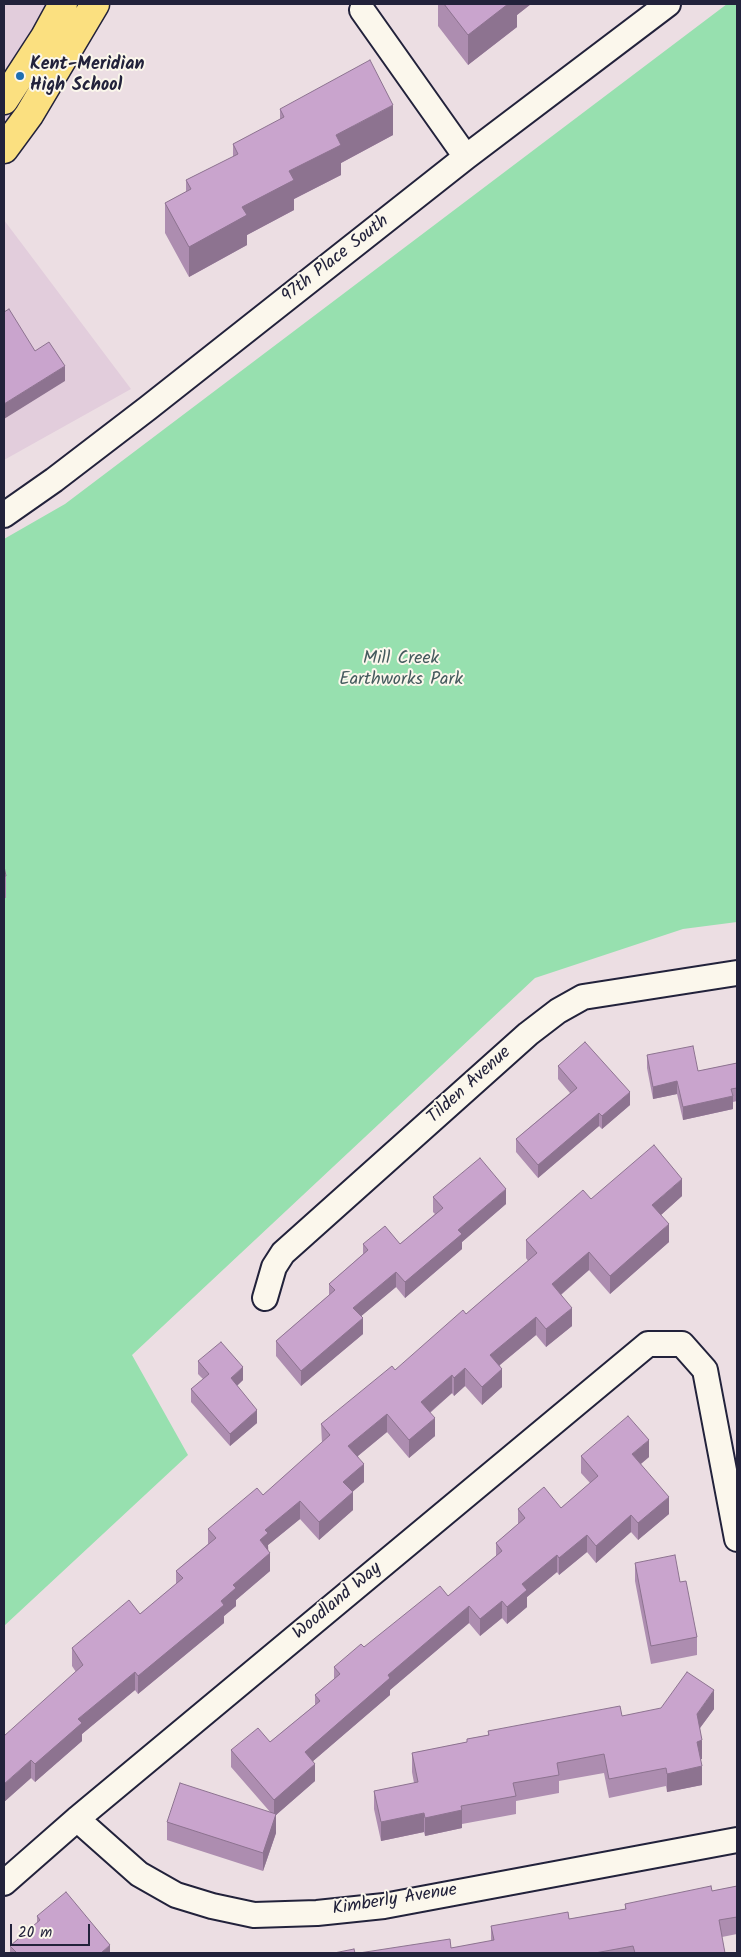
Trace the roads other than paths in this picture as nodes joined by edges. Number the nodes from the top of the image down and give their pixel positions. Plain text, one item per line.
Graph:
1 (63, 4) edge
2 (96, 4) edge
3 (668, 4) edge
4 (362, 10) dead end
5 (4, 99) edge
6 (4, 150) edge
7 (466, 158) junction
8 (4, 515) edge
9 (737, 973) edge
10 (265, 1298) dead end
11 (737, 1539) edge
12 (78, 1819) junction
13 (737, 1840) edge
14 (4, 1884) edge

1 - 5 main road
2 - 6 main road
3 - 7 street, 97th Place South
4 - 7 street
7 - 8 street, 97th Place South
9 - 10 street, Tilden Avenue
11 - 12 street, Woodland Way
12 - 13 street, Kimberly Avenue
12 - 14 street, Woodland Way

